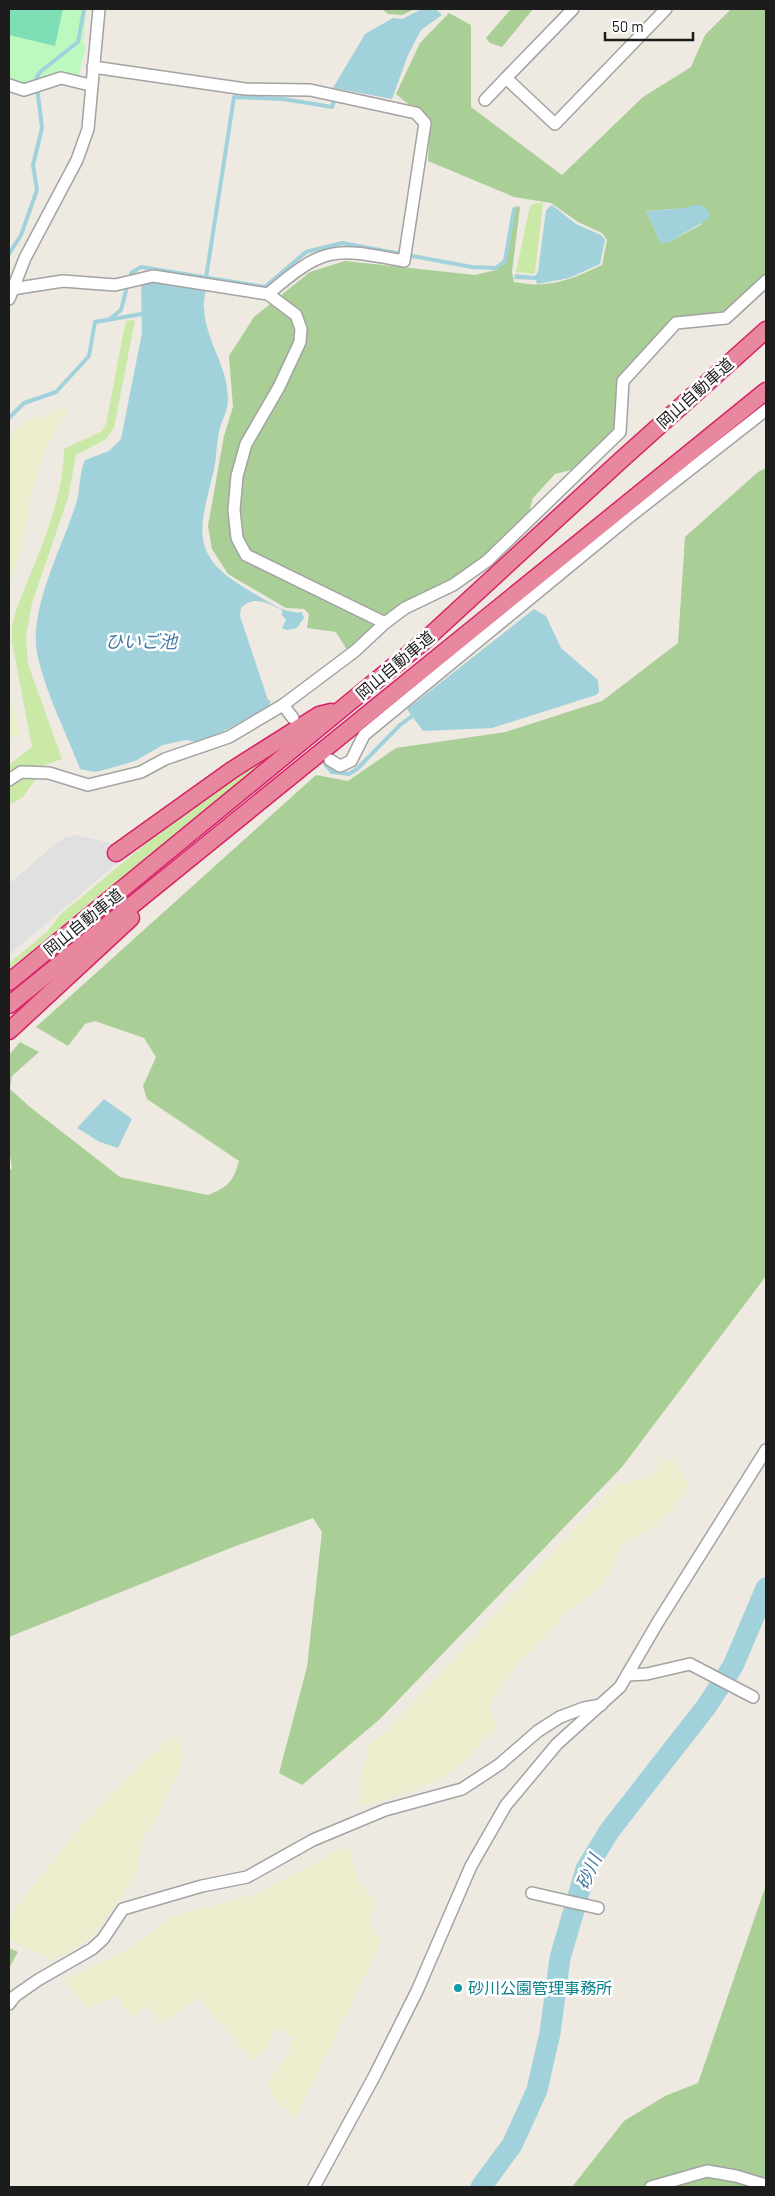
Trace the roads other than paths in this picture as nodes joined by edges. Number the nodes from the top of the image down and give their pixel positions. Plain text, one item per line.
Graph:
1 (99, 9) edge
2 (573, 9) edge
3 (666, 9) edge
4 (93, 67) junction
5 (506, 78) junction
6 (9, 85) edge
7 (90, 85) junction
8 (485, 100) dead end
9 (766, 281) edge
10 (10, 294) edge
11 (268, 294) junction
12 (766, 330) edge
13 (766, 391) edge
14 (766, 410) edge
15 (385, 622) junction
16 (284, 704) junction
17 (342, 710) junction
18 (293, 718) dead end
19 (330, 760) dead end
20 (9, 780) edge
21 (239, 818) junction
22 (116, 854) dead end
23 (9, 982) edge
24 (9, 1005) edge
25 (9, 1031) edge
26 (766, 1450) edge
27 (627, 1675) junction
28 (753, 1697) dead end
29 (601, 1705) junction
30 (532, 1893) dead end
31 (598, 1908) dead end
32 (9, 2004) edge
33 (766, 2185) edge
34 (314, 2187) edge
35 (651, 2187) edge

1 - 4 street
2 - 5 street
3 - 5 street
4 - 7 street
4 - 11 street
5 - 8 street
6 - 7 street
7 - 10 street
9 - 15 street
10 - 11 street
11 - 15 street
12 - 17 highway, 岡山自動車道
13 - 21 highway, 岡山自動車道
14 - 19 street
15 - 16 street
16 - 18 street
16 - 20 street
17 - 22 highway
17 - 23 highway, 岡山自動車道
21 - 24 highway, 岡山自動車道
21 - 25 highway
26 - 27 street
27 - 28 street
27 - 29 street
29 - 32 street
29 - 34 street
30 - 31 street
33 - 35 street

